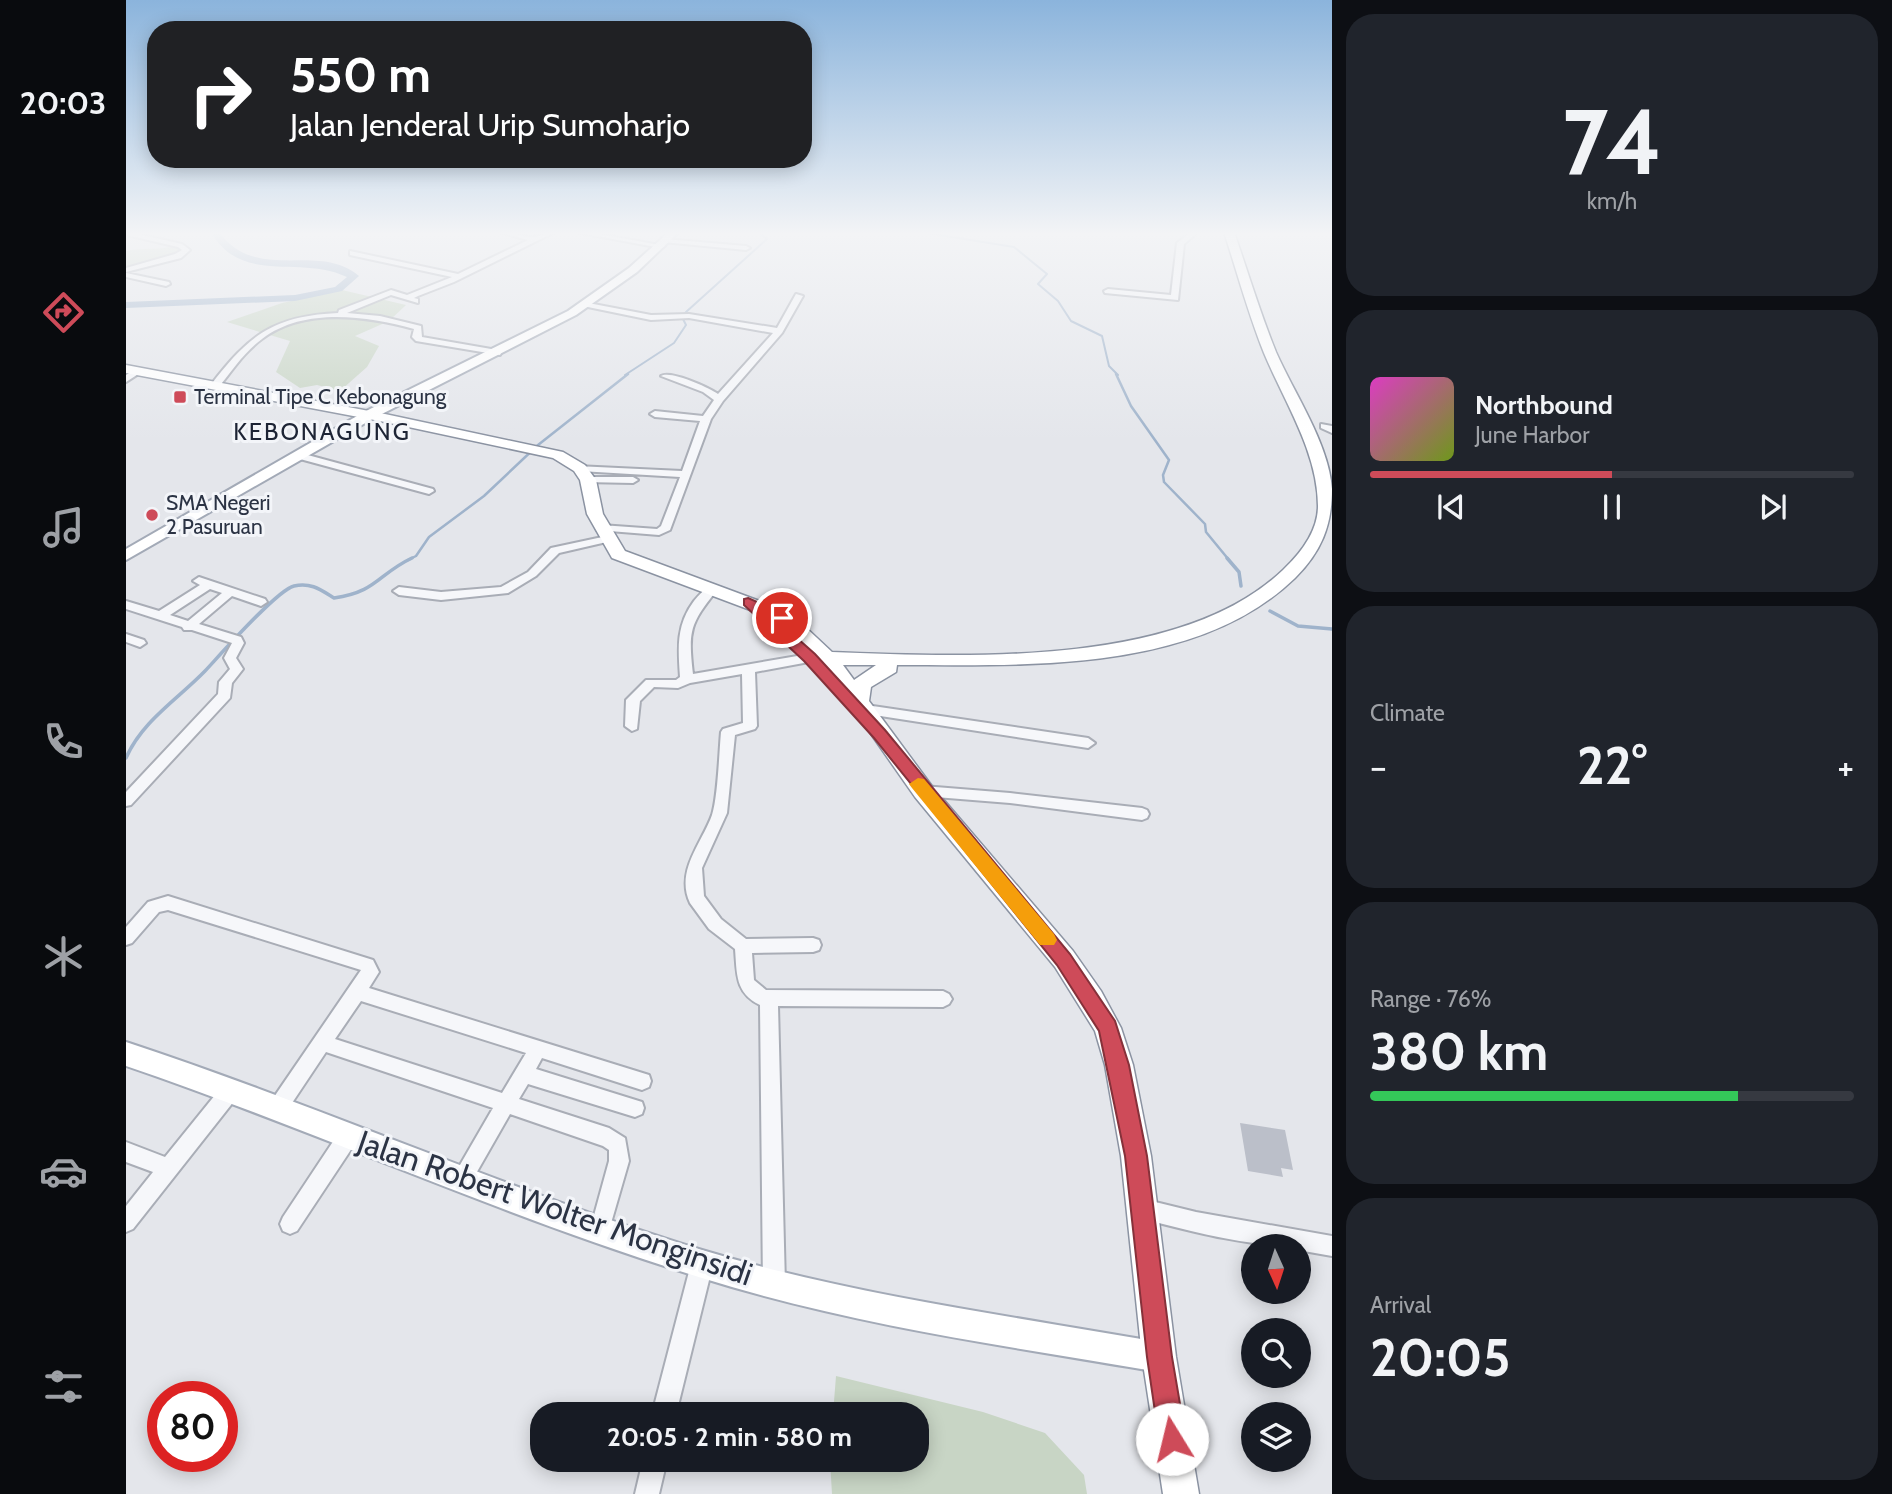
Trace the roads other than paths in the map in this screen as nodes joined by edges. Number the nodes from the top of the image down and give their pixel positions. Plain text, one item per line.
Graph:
1 (367, 302) edge
2 (413, 302) edge
3 (589, 302) edge
4 (796, 302) edge
5 (1252, 302) edge
6 (1262, 302) edge
7 (586, 304) junction
8 (332, 316) junction
9 (413, 326) junction
10 (779, 331) junction
11 (497, 353) junction
12 (132, 370) edge
13 (665, 376) dead end
14 (126, 379) edge
15 (215, 386) junction
16 (719, 399) junction
17 (655, 414) dead end
18 (372, 418) junction
19 (706, 419) junction
20 (303, 457) junction
21 (280, 466) junction
22 (584, 474) junction
23 (684, 474) junction
24 (633, 480) dead end
25 (1332, 480) edge
26 (429, 491) dead end
27 (1332, 533) edge
28 (604, 534) junction
29 (126, 555) edge
30 (711, 590) junction
31 (399, 591) dead end
32 (229, 593) junction
33 (261, 602) dead end
34 (126, 605) edge
35 (159, 617) junction
36 (188, 627) junction
37 (126, 638) edge
38 (140, 643) dead end
39 (819, 658) junction
40 (859, 659) junction
41 (748, 668) junction
42 (889, 668) junction
43 (687, 679) junction
44 (868, 715) junction
45 (632, 726) dead end
46 (1088, 743) dead end
47 (923, 791) junction
48 (126, 801) edge
49 (1142, 814) dead end
50 (126, 938) edge
51 (813, 945) dead end
52 (743, 946) junction
53 (357, 992) junction
54 (769, 999) junction
55 (943, 999) dead end
56 (323, 1043) junction
57 (538, 1049) junction
58 (126, 1054) edge
59 (524, 1074) junction
60 (642, 1081) dead end
61 (231, 1090) junction
62 (507, 1104) junction
63 (278, 1106) junction
64 (635, 1108) dead end
65 (349, 1135) junction
66 (126, 1152) edge
67 (170, 1169) junction
68 (463, 1177) junction
69 (1141, 1208) junction
70 (126, 1222) edge
71 (290, 1224) dead end
72 (600, 1230) junction
73 (1332, 1246) edge
74 (702, 1264) junction
75 (774, 1285) junction
76 (1159, 1357) junction
77 (667, 1402) edge
78 (652, 1472) edge
79 (647, 1494) edge
80 (1181, 1494) edge

1 - 8 street
2 - 9 street
3 - 7 main road
4 - 10 street
5 - 40 highway
6 - 25 highway
7 - 10 street
7 - 11 main road
8 - 9 street
8 - 15 street
9 - 11 street
10 - 16 street
11 - 18 main road
12 - 14 street
12 - 15 highway
13 - 16 street
15 - 18 highway
16 - 19 street
17 - 19 street
18 - 20 main road
18 - 21 main road
18 - 22 highway
19 - 23 street
20 - 21 main road
20 - 26 street
21 - 29 main road
22 - 23 street
22 - 24 street
22 - 28 highway
23 - 28 street
27 - 42 highway
28 - 30 highway
28 - 31 street
30 - 39 highway
30 - 43 street
32 - 33 street
32 - 35 street
32 - 36 street
34 - 35 street
35 - 36 street
36 - 48 street
37 - 38 street
39 - 40 highway
39 - 40 highway
39 - 41 street
39 - 42 highway
39 - 44 highway
39 - 44 highway
41 - 43 street
41 - 52 street
42 - 44 highway
43 - 45 street
44 - 46 street
44 - 47 highway
47 - 49 street
47 - 69 highway
50 - 53 street
51 - 52 street
52 - 54 street
53 - 56 street
53 - 57 street
54 - 55 street
54 - 75 street
56 - 62 street
56 - 63 street
57 - 59 street
57 - 60 street
58 - 61 main road, Jalan Robert Wolter Monginsidi
59 - 62 street
59 - 64 street
61 - 63 main road, Jalan Robert Wolter Monginsidi
61 - 67 street
62 - 68 street
62 - 72 street
63 - 65 main road, Jalan Robert Wolter Monginsidi
65 - 68 main road, Jalan Robert Wolter Monginsidi
65 - 71 street
66 - 67 street
67 - 70 street
68 - 72 main road, Jalan Robert Wolter Monginsidi
69 - 73 street
69 - 76 highway
72 - 74 main road, Jalan Robert Wolter Monginsidi
74 - 75 main road, Jalan Robert Wolter Monginsidi
74 - 77 street
75 - 76 main road, Jalan Robert Wolter Monginsidi
76 - 80 highway
78 - 79 street

